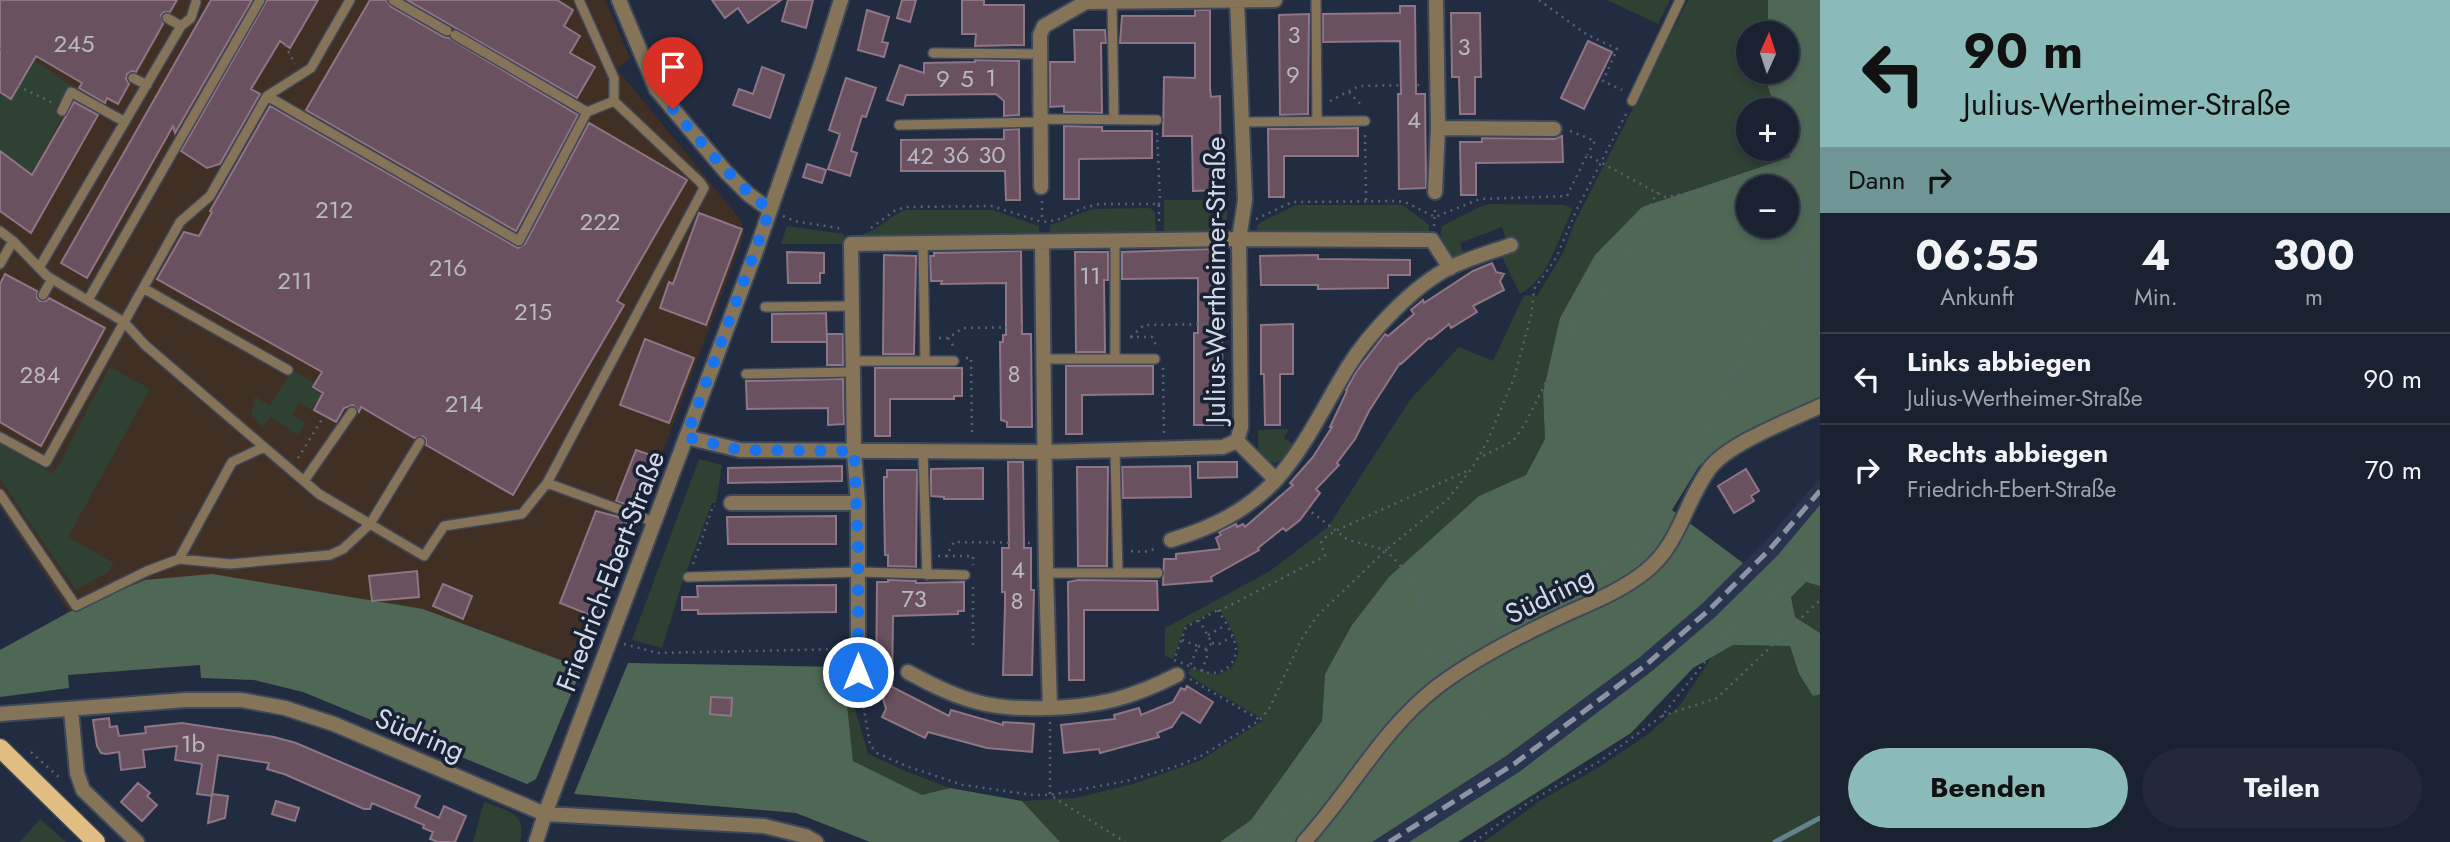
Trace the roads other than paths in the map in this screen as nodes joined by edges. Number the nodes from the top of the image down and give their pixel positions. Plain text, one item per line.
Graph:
1 (260, 0) edge
2 (350, 0) edge
3 (393, 0) edge
4 (579, 0) edge
5 (619, 0) edge
6 (841, 0) edge
7 (1237, 0) edge
8 (1275, 0) edge
9 (1316, 0) edge
10 (1436, 0) edge
11 (1680, 0) edge
12 (196, 2) dead end
13 (1112, 2) junction
14 (167, 18) dead end
15 (181, 26) junction
16 (933, 53) dead end
17 (1040, 54) junction
18 (133, 78) dead end
19 (146, 85) junction
20 (267, 96) junction
21 (1634, 99) road end
22 (614, 101) junction
23 (62, 109) road end
24 (587, 112) junction
25 (1040, 120) junction
26 (1114, 120) junction
27 (1157, 120) road end
28 (1317, 121) junction
29 (1365, 121) road end
30 (125, 122) junction
31 (1241, 122) junction
32 (899, 125) dead end
33 (1438, 128) junction
34 (1554, 129) road end
35 (1041, 187) road end
36 (1435, 192) road end
37 (770, 210) junction
38 (0, 232) edge
39 (1239, 239) junction
40 (1115, 240) junction
41 (13, 241) junction
42 (1042, 242) junction
43 (923, 244) junction
44 (1511, 245) dead end
45 (0, 264) edge
46 (39, 268) junction
47 (1450, 268) junction
48 (52, 279) junction
49 (143, 288) junction
50 (43, 295) dead end
51 (88, 300) junction
52 (852, 306) junction
53 (765, 307) dead end
54 (124, 321) junction
55 (958, 359) road end
56 (1043, 359) junction
57 (1115, 359) junction
58 (1159, 359) road end
59 (925, 361) junction
60 (853, 366) junction
61 (288, 370) dead end
62 (746, 374) dead end
63 (1820, 406) edge
64 (352, 412) dead end
65 (0, 437) edge
66 (686, 437) junction
67 (1237, 441) junction
68 (420, 442) dead end
69 (264, 447) junction
70 (1115, 450) junction
71 (854, 451) junction
72 (923, 452) junction
73 (1044, 452) junction
74 (304, 481) junction
75 (1275, 481) junction
76 (547, 483) junction
77 (0, 494) edge
78 (731, 503) road end
79 (858, 503) junction
80 (654, 522) junction
81 (370, 524) junction
82 (1171, 540) road end
83 (179, 559) junction
84 (859, 572) junction
85 (1046, 573) junction
86 (1118, 573) junction
87 (1158, 573) dead end
88 (927, 575) junction
89 (965, 575) dead end
90 (688, 577) road end
91 (858, 672) road end
92 (908, 672) road end
93 (1177, 675) road end
94 (1050, 708) junction
95 (71, 710) junction
96 (0, 714) edge
97 (0, 748) edge
98 (545, 814) junction
99 (96, 842) edge
100 (137, 842) edge
101 (536, 842) edge
102 (816, 842) edge
103 (1304, 842) edge

1 - 51 lane
2 - 20 lane
3 - 24 lane
4 - 22 lane
5 - 37 street
6 - 37 street, Friedrich-Ebert-Straße
7 - 8 street
7 - 13 street
7 - 31 street, Julius-Wertheimer-Straße
9 - 28 lane
10 - 33 street
11 - 21 lane
12 - 15 lane
13 - 17 street
13 - 26 lane
14 - 15 lane
15 - 19 lane
16 - 17 lane
17 - 25 street
18 - 19 lane
19 - 30 lane
20 - 24 lane
20 - 49 lane
22 - 24 lane
22 - 76 lane
23 - 30 lane
25 - 26 lane
25 - 32 lane
25 - 35 street
26 - 27 lane
28 - 29 lane, Julius-Wertheimer-Straße
28 - 31 lane, Julius-Wertheimer-Straße
30 - 46 lane
31 - 39 street, Julius-Wertheimer-Straße
33 - 34 street
33 - 36 street
37 - 66 street, Friedrich-Ebert-Straße
38 - 41 lane
39 - 40 street
39 - 47 street
39 - 67 street, Julius-Wertheimer-Straße
40 - 42 street
40 - 57 lane
41 - 45 lane
41 - 46 lane
42 - 43 street
42 - 56 street
43 - 52 street
43 - 59 lane
44 - 47 street
46 - 48 lane
47 - 75 street
48 - 50 lane
48 - 51 lane
49 - 54 lane
49 - 61 lane
51 - 54 lane
52 - 53 lane
52 - 60 street
54 - 65 lane
54 - 69 lane
55 - 59 lane
56 - 57 lane
56 - 73 street
57 - 58 lane
59 - 60 lane
60 - 62 lane
60 - 71 street
63 - 103 street, Südring
64 - 74 lane
66 - 71 street, Julius-Wertheimer-Straße
66 - 80 street, Friedrich-Ebert-Straße
67 - 70 street, Julius-Wertheimer-Straße
67 - 75 street
68 - 81 lane
69 - 74 lane
69 - 83 lane
70 - 73 street, Julius-Wertheimer-Straße
70 - 86 lane
71 - 72 street, Julius-Wertheimer-Straße
71 - 79 street
72 - 73 street, Julius-Wertheimer-Straße
72 - 88 lane
73 - 85 street
74 - 81 lane
75 - 82 street
76 - 80 lane
76 - 81 lane
77 - 83 lane
78 - 79 street
79 - 84 street
80 - 98 street, Friedrich-Ebert-Straße
81 - 83 lane
84 - 88 lane
84 - 90 lane
84 - 91 street
85 - 86 lane
85 - 94 street
86 - 87 lane
88 - 89 lane
92 - 94 street
93 - 94 street
95 - 96 street, Südring
95 - 98 street, Südring
95 - 100 street
97 - 99 main road
98 - 101 street, Friedrich-Ebert-Straße
98 - 102 street, Südring

